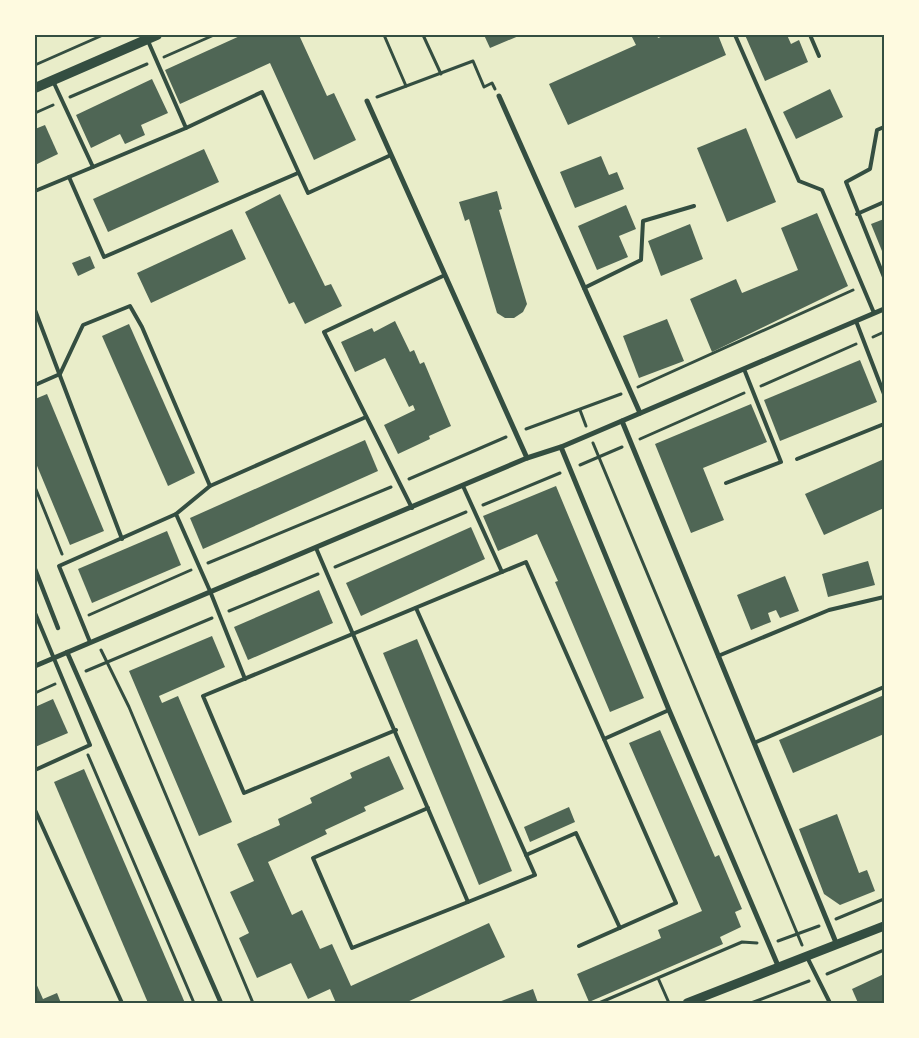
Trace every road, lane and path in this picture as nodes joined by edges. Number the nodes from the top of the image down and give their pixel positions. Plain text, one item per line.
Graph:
1 (103, 35) edge
2 (214, 35) edge
3 (384, 35) edge
4 (423, 35) edge
5 (735, 35) edge
6 (810, 35) edge
7 (152, 37) edge
8 (819, 56) dead end
9 (156, 60) junction
10 (35, 65) edge
11 (440, 74) junction
12 (53, 80) junction
13 (406, 86) junction
14 (35, 88) edge
15 (499, 96) joint
16 (62, 101) junction
17 (367, 101) joint
18 (35, 112) edge
19 (884, 126) edge
20 (186, 128) junction
21 (391, 155) junction
22 (93, 167) junction
23 (298, 173) junction
24 (69, 177) junction
25 (35, 190) edge
26 (884, 202) edge
27 (694, 206) dead end
28 (857, 214) junction
29 (445, 275) junction
30 (884, 277) edge
31 (862, 286) junction
32 (584, 288) junction
33 (884, 309) edge
34 (35, 310) edge
35 (874, 313) junction
36 (856, 321) junction
37 (744, 369) junction
38 (60, 374) junction
39 (35, 384) edge
40 (630, 391) junction
41 (884, 394) edge
42 (580, 410) junction
43 (640, 413) junction
44 (366, 417) junction
45 (622, 421) junction
46 (884, 424) edge
47 (516, 433) junction
48 (589, 435) junction
49 (561, 447) junction
50 (599, 457) junction
51 (527, 458) junction
52 (797, 458) dead end
53 (570, 469) junction
54 (726, 483) dead end
55 (399, 484) junction
56 (210, 486) junction
57 (463, 486) junction
58 (35, 487) edge
59 (412, 508) junction
60 (474, 509) junction
61 (176, 514) junction
62 (122, 539) junction
63 (316, 548) junction
64 (66, 564) junction
65 (199, 567) junction
66 (35, 570) edge
67 (326, 571) junction
68 (502, 572) junction
69 (210, 592) junction
70 (884, 596) edge
71 (416, 608) junction
72 (35, 613) edge
73 (220, 615) junction
74 (58, 628) dead end
75 (353, 634) junction
76 (97, 640) junction
77 (90, 642) junction
78 (67, 652) junction
79 (718, 656) junction
80 (54, 658) junction
81 (47, 661) junction
82 (106, 662) junction
83 (35, 666) edge
84 (77, 675) junction
85 (245, 679) junction
86 (884, 687) edge
87 (35, 693) edge
88 (669, 710) junction
89 (396, 730) junction
90 (604, 739) junction
91 (754, 743) junction
92 (84, 747) junction
93 (35, 770) edge
94 (428, 808) junction
95 (35, 810) edge
96 (526, 855) junction
97 (884, 899) edge
98 (468, 902) junction
99 (827, 922) junction
100 (884, 926) edge
101 (620, 928) junction
102 (797, 934) junction
103 (770, 945) junction
104 (837, 945) junction
105 (579, 946) dead end
106 (807, 957) junction
107 (779, 968) junction
108 (658, 978) junction
109 (122, 1003) edge
110 (194, 1003) edge
111 (221, 1003) edge
112 (253, 1003) edge
113 (599, 1003) edge
114 (669, 1003) edge
115 (687, 1003) edge
116 (830, 1003) edge

1 - 10 path
2 - 9 path
3 - 13 path
4 - 11 path
5 - 31 lane
6 - 8 lane
7 - 9 lane
7 - 12 main road
9 - 16 path
9 - 20 lane
11 - 13 path
11 - 15 path
12 - 14 main road
12 - 16 lane
13 - 17 path
15 - 32 street
16 - 18 path
16 - 22 lane
17 - 21 street
19 - 28 lane
20 - 22 lane
20 - 23 lane
21 - 23 lane
21 - 29 street
22 - 24 lane
23 - 24 lane
24 - 25 lane
26 - 28 lane
27 - 32 lane
28 - 30 lane
29 - 44 lane
29 - 47 street
31 - 35 lane
31 - 40 path
32 - 40 street
33 - 35 street
34 - 38 lane
35 - 36 street
36 - 37 street
36 - 41 lane
37 - 43 street
37 - 54 lane
38 - 39 lane
38 - 56 lane
38 - 62 lane
40 - 42 path
40 - 43 street
42 - 47 path
42 - 48 path
43 - 45 street
44 - 55 lane
44 - 56 lane
45 - 48 street
45 - 79 street
46 - 52 lane
47 - 51 street
47 - 55 path
48 - 49 street
48 - 50 path
49 - 51 street
49 - 53 street
50 - 53 path
50 - 102 path
51 - 57 street
53 - 60 path
53 - 88 street
55 - 59 lane
55 - 65 path
56 - 61 lane
57 - 59 street
57 - 60 lane
58 - 64 path
59 - 63 street
60 - 67 path
60 - 68 lane
61 - 62 lane
61 - 65 lane
62 - 64 lane
63 - 67 lane
63 - 69 street
64 - 77 lane
65 - 69 lane
65 - 76 path
66 - 74 street
67 - 73 path
67 - 75 lane
68 - 71 lane
68 - 90 lane
69 - 73 lane
69 - 76 street
70 - 79 lane
71 - 75 lane
71 - 96 lane
72 - 80 lane
73 - 82 path
73 - 85 lane
75 - 85 lane
75 - 89 lane
76 - 77 street
76 - 82 path
77 - 78 street
78 - 80 street
78 - 84 street
79 - 91 street
80 - 81 street
80 - 92 lane
81 - 83 street
81 - 87 path
82 - 84 path
82 - 112 path
84 - 111 street
85 - 89 lane
86 - 91 lane
88 - 90 lane
88 - 103 street
89 - 94 lane
90 - 101 lane
91 - 99 street
92 - 93 lane
92 - 110 path
94 - 98 lane
94 - 98 lane
95 - 109 lane
96 - 98 lane
96 - 101 lane
97 - 99 path
99 - 102 path
99 - 104 street
100 - 104 street
101 - 105 lane
102 - 103 path
102 - 106 path
103 - 107 street
103 - 108 path
104 - 106 street
106 - 107 street
106 - 116 lane
107 - 115 street
108 - 113 path
108 - 114 path

